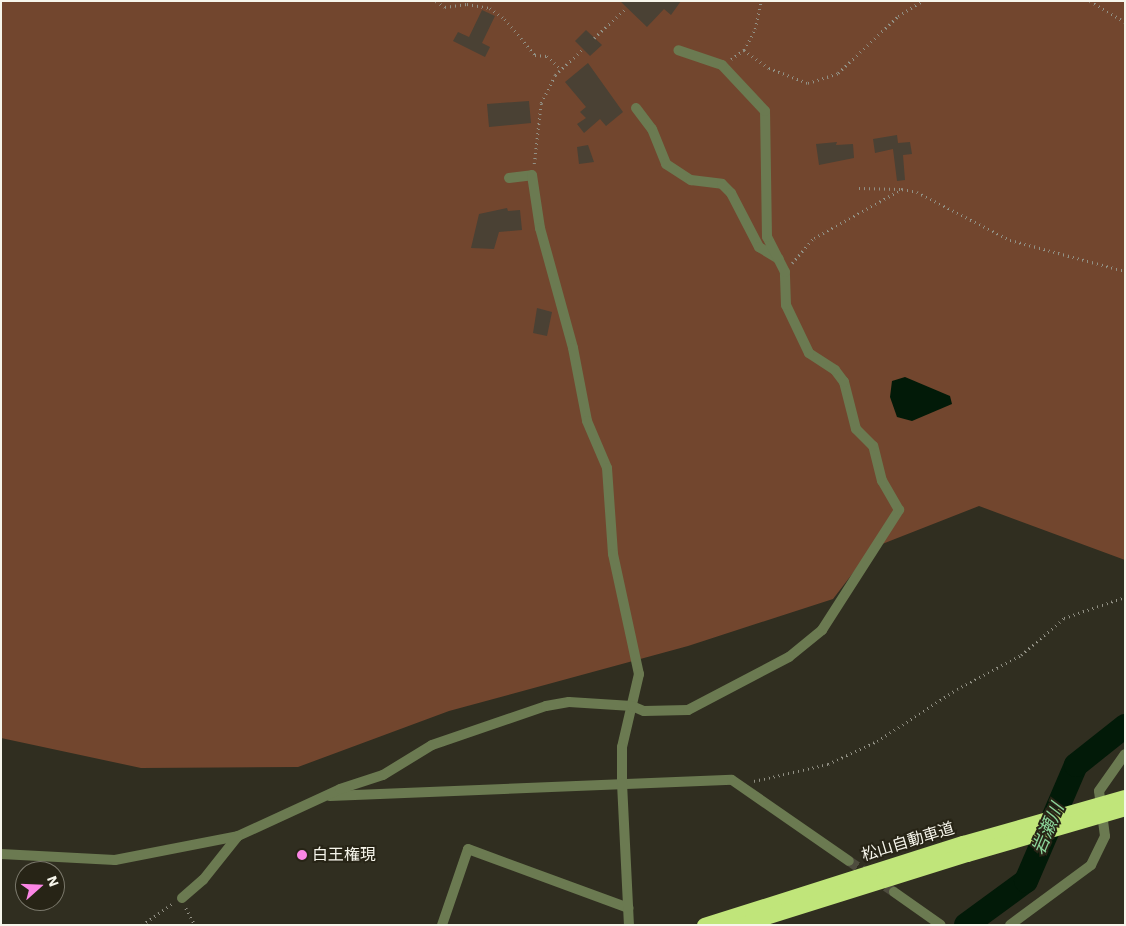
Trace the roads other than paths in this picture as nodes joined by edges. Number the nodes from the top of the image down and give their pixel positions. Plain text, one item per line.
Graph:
1 (678, 50) dead end
2 (636, 108) dead end
3 (509, 178) dead end
4 (778, 259) junction
5 (632, 706) junction
6 (1125, 754) edge
7 (622, 783) junction
8 (324, 796) junction
9 (1125, 797) edge
10 (1125, 808) edge
11 (238, 836) junction
12 (965, 848) junction
13 (1, 854) edge
14 (848, 861) tunnel mouth
15 (894, 892) tunnel mouth
16 (182, 898) road end
17 (628, 908) junction
18 (442, 925) edge
19 (629, 925) edge
20 (704, 925) edge
21 (740, 925) edge
22 (941, 925) edge
23 (1010, 925) edge

1 - 4 street
2 - 4 street
3 - 5 street
4 - 5 street
5 - 7 street
5 - 8 street
6 - 23 street
7 - 8 street
7 - 14 street
7 - 17 street
8 - 11 street
9 - 12 highway, 松山自動車道, bridge
10 - 12 highway, 松山自動車道, bridge
11 - 13 street
11 - 16 street
12 - 20 highway, 松山自動車道
12 - 21 highway, 松山自動車道
15 - 22 street
17 - 18 street
17 - 19 street

